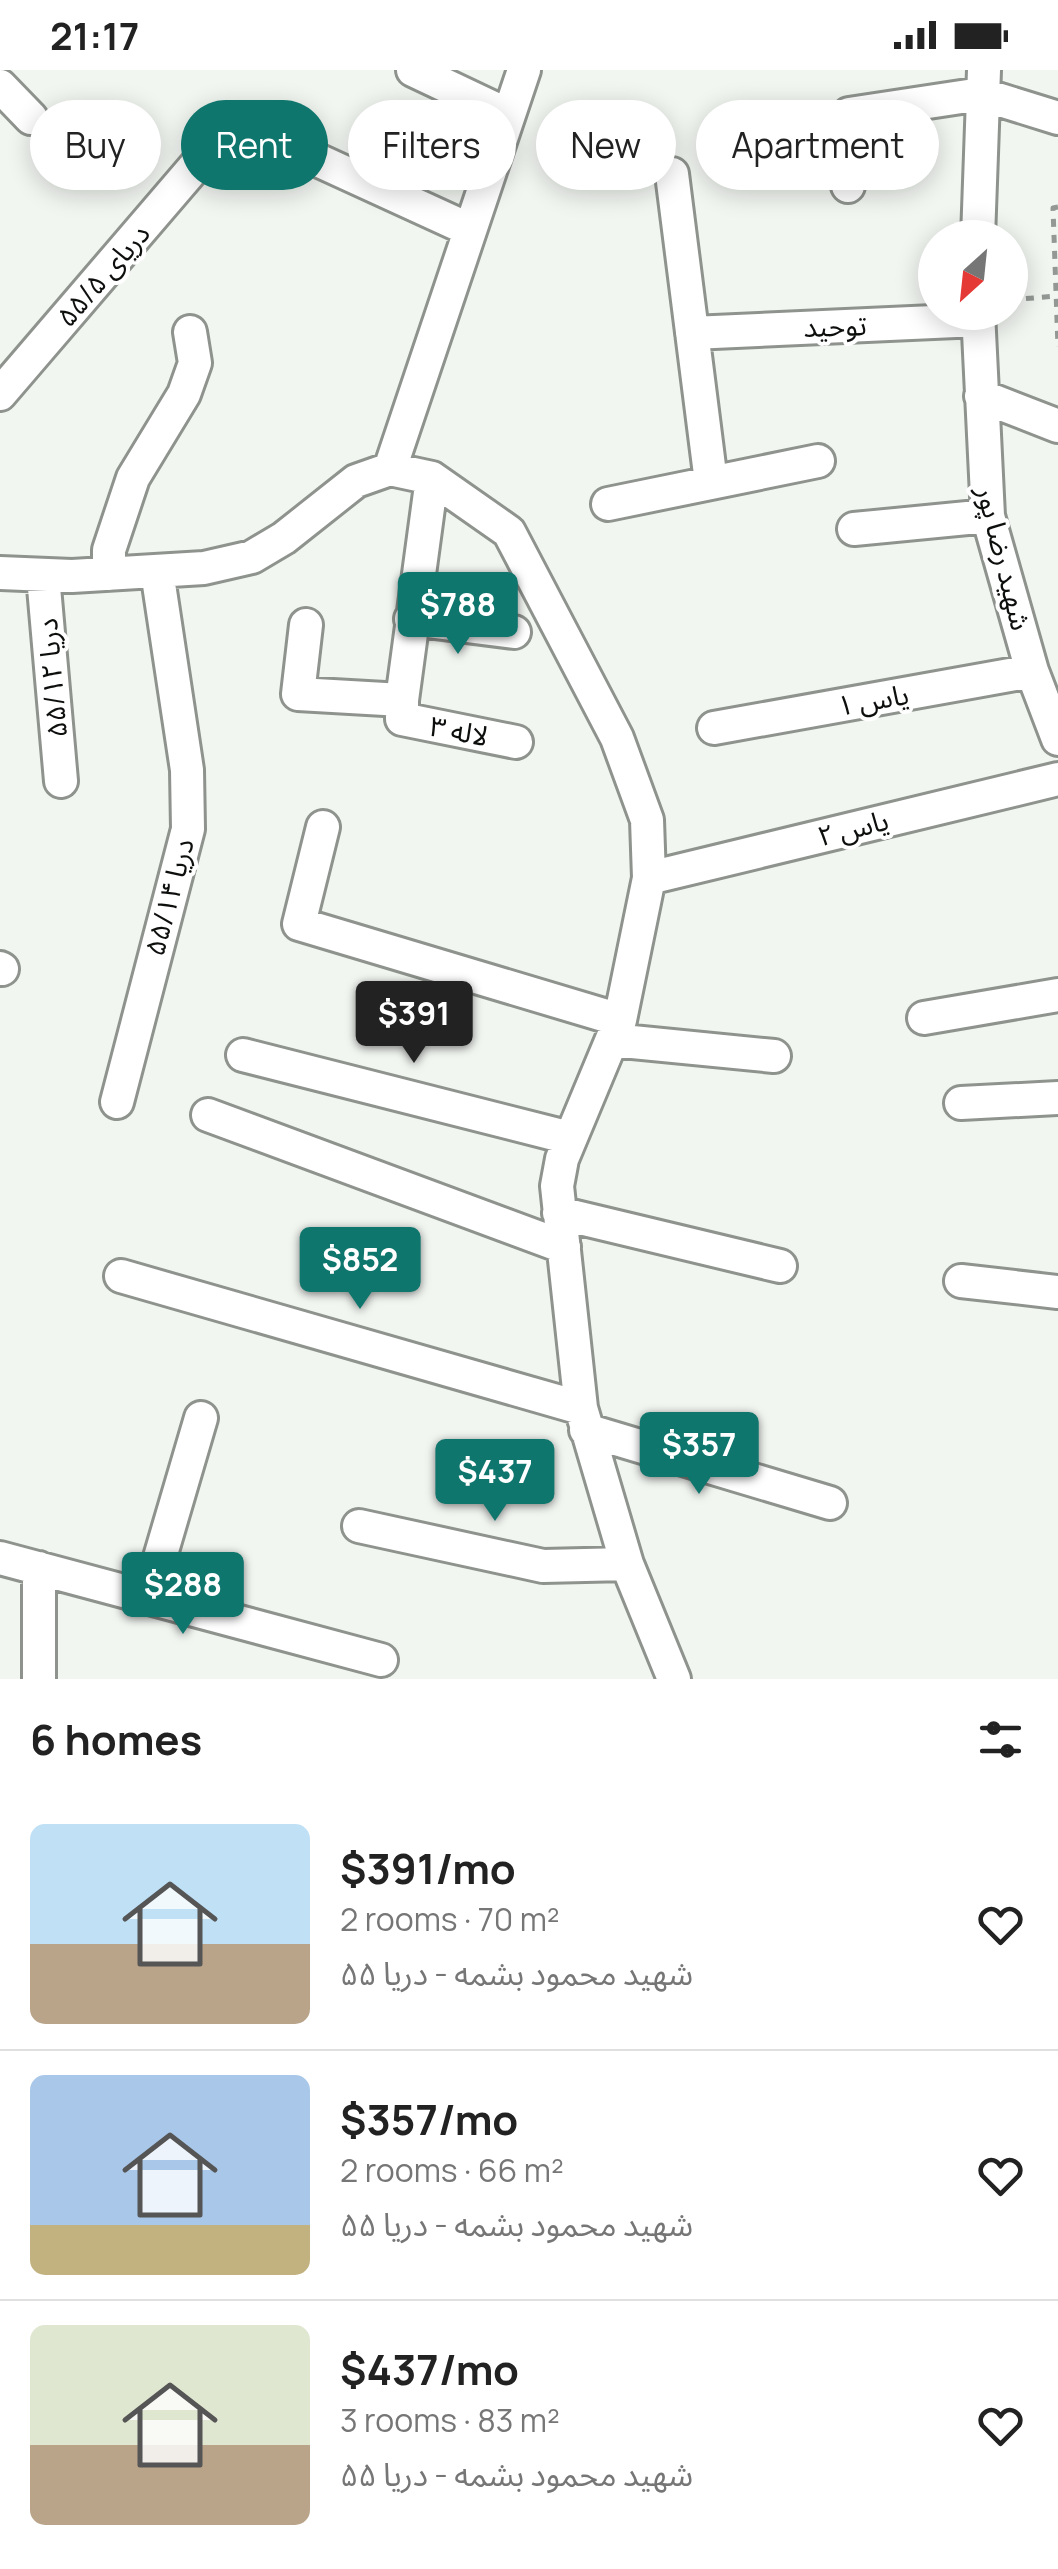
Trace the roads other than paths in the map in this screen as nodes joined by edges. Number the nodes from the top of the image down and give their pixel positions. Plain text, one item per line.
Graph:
1 (413, 70) edge
2 (524, 70) edge
3 (982, 82) edge
4 (0, 86) edge
5 (476, 100) edge
6 (513, 100) edge
7 (907, 100) edge
8 (30, 116) edge
9 (1058, 118) edge
10 (482, 190) edge
11 (674, 190) edge
12 (978, 220) edge
13 (468, 229) junction
14 (918, 319) edge
15 (978, 330) edge
16 (190, 332) dead end
17 (692, 332) junction
18 (0, 394) edge
19 (980, 396) junction
20 (1058, 426) edge
21 (818, 461) dead end
22 (390, 469) junction
23 (432, 478) junction
24 (711, 482) junction
25 (608, 504) dead end
26 (988, 516) junction
27 (854, 529) dead end
28 (157, 571) junction
29 (0, 573) edge
30 (109, 574) junction
31 (43, 576) junction
32 (411, 620) junction
33 (306, 625) dead end
34 (514, 632) dead end
35 (1032, 671) junction
36 (402, 710) junction
37 (714, 728) dead end
38 (1058, 738) edge
39 (516, 742) dead end
40 (1058, 779) edge
41 (61, 781) dead end
42 (323, 827) dead end
43 (648, 878) junction
44 (1058, 995) edge
45 (924, 1018) dead end
46 (616, 1030) junction
47 (243, 1056) dead end
48 (774, 1056) dead end
49 (1058, 1098) edge
50 (116, 1102) dead end
51 (961, 1103) dead end
52 (208, 1115) dead end
53 (570, 1138) junction
54 (559, 1214) junction
55 (564, 1247) junction
56 (780, 1266) dead end
57 (121, 1276) dead end
58 (961, 1281) dead end
59 (1058, 1292) edge
60 (201, 1418) dead end
61 (584, 1419) junction
62 (830, 1503) dead end
63 (359, 1526) dead end
64 (0, 1558) edge
65 (627, 1564) junction
66 (39, 1568) junction
67 (149, 1596) junction
68 (381, 1660) dead end
69 (39, 1679) edge
70 (674, 1679) edge

1 - 5 street
2 - 6 street
3 - 7 street
3 - 9 street
3 - 12 street
4 - 8 street
10 - 13 street
11 - 17 street
13 - 18 street, دریای ۵۵/۵
13 - 22 street
14 - 17 street, توحید
15 - 19 street, شهید رضا پور
16 - 30 street
17 - 24 street
19 - 20 street
19 - 26 street, شهید رضا پور
21 - 24 street
22 - 23 street
22 - 28 street
23 - 32 street
23 - 43 street
24 - 25 street
26 - 27 street
26 - 35 street, شهید رضا پور
28 - 30 street
28 - 50 street, دریا ۵۵/۱۴
29 - 31 street
30 - 31 street
31 - 41 street, دریا ۵۵/۱۲
32 - 34 street
32 - 36 street
33 - 36 street, لاله ۳
35 - 37 street, یاس ۱
35 - 38 street, شهید رضا پور
36 - 39 street, لاله ۳
40 - 43 street, یاس ۲
42 - 46 street
43 - 46 street
44 - 45 street
46 - 48 street
46 - 53 street
47 - 53 street
49 - 51 street
52 - 55 street
53 - 54 street
54 - 55 street
54 - 56 street
55 - 61 street
57 - 61 street
58 - 59 street
60 - 67 street
61 - 62 street
61 - 65 street
63 - 65 street
64 - 66 street
65 - 70 street
66 - 67 street
66 - 69 street
67 - 68 street

